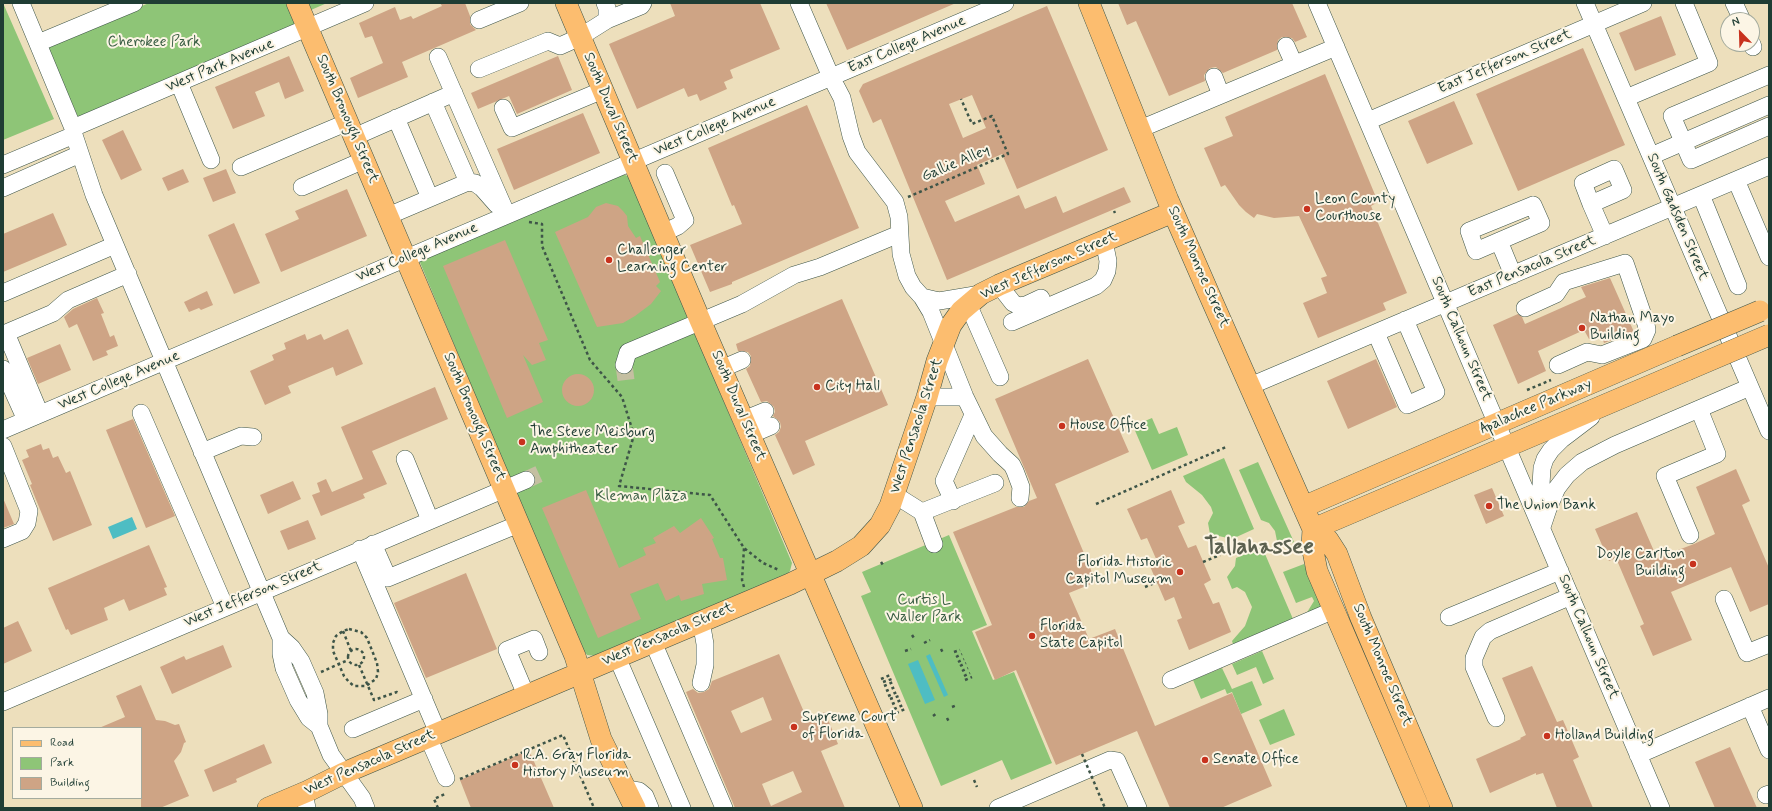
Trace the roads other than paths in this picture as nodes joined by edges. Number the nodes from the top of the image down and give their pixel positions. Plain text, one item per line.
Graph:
1 (21, 3) edge
2 (134, 3) edge
3 (297, 3) edge
4 (366, 3) edge
5 (520, 3) edge
6 (566, 3) edge
7 (604, 3) edge
8 (643, 3) edge
9 (799, 3) edge
10 (1005, 3) edge
11 (1089, 3) edge
12 (1317, 3) edge
13 (1585, 3) edge
14 (1643, 3) edge
15 (1684, 3) edge
16 (479, 20) dead end
17 (607, 20) junction
18 (1594, 24) junction
19 (308, 28) junction
20 (580, 37) junction
21 (38, 43) junction
22 (1336, 47) junction
23 (1282, 48) dead end
24 (438, 57) dead end
25 (1290, 66) junction
26 (479, 69) dead end
27 (1769, 75) edge
28 (831, 77) junction
29 (1214, 77) dead end
30 (179, 83) junction
31 (603, 90) junction
32 (454, 93) junction
33 (1221, 95) junction
34 (1626, 98) junction
35 (433, 102) junction
36 (1769, 105) edge
37 (503, 108) dead end
38 (396, 118) junction
39 (1368, 121) junction
40 (1769, 126) edge
41 (351, 129) junction
42 (1140, 129) junction
43 (74, 131) junction
44 (1680, 134) junction
45 (1649, 152) junction
46 (80, 154) junction
47 (211, 160) dead end
48 (364, 160) junction
49 (633, 162) junction
50 (3, 165) edge
51 (242, 167) dead end
52 (1767, 171) edge
53 (665, 173) dead end
54 (1736, 180) junction
55 (468, 182) junction
56 (302, 187) dead end
57 (3, 188) edge
58 (1701, 195) junction
59 (430, 198) junction
60 (1592, 204) dead end
61 (1673, 207) junction
62 (1173, 212) junction
63 (507, 215) junction
64 (388, 216) junction
65 (663, 233) junction
66 (899, 234) junction
67 (1605, 236) junction
68 (1104, 241) junction
69 (1500, 241) dead end
70 (115, 245) junction
71 (1769, 257) edge
72 (406, 258) junction
73 (1553, 258) junction
74 (128, 274) junction
75 (1513, 275) junction
76 (1089, 278) dead end
77 (1564, 282) junction
78 (1738, 286) dead end
79 (3, 293) edge
80 (983, 294) junction
81 (922, 297) junction
82 (1446, 303) junction
83 (1525, 308) dead end
84 (1765, 309) edge
85 (700, 320) junction
86 (1405, 320) junction
87 (1012, 322) dead end
88 (1376, 332) junction
89 (1769, 335) edge
90 (944, 343) junction
91 (165, 361) junction
92 (624, 364) tunnel mouth
93 (744, 365) dead end
94 (3, 369) edge
95 (1555, 372) road end
96 (723, 374) junction
97 (1000, 376) dead end
98 (1250, 386) junction
99 (1750, 387) junction
100 (927, 397) junction
101 (965, 397) junction
102 (1611, 402) junction
103 (1699, 409) junction
104 (141, 413) dead end
105 (973, 416) junction
106 (33, 417) junction
107 (768, 418) dead end
108 (1498, 423) junction
109 (747, 427) junction
110 (3, 430) edge
111 (1769, 431) edge
112 (3, 446) edge
113 (1508, 447) junction
114 (404, 459) dead end
115 (526, 480) tunnel mouth
116 (995, 483) dead end
117 (504, 488) junction
118 (895, 495) junction
119 (1020, 498) dead end
120 (953, 501) junction
121 (1303, 507) junction
122 (922, 512) junction
123 (430, 520) junction
124 (519, 524) junction
125 (1542, 527) junction
126 (1314, 529) junction
127 (1690, 535) dead end
128 (3, 539) edge
129 (934, 544) dead end
130 (367, 547) junction
131 (1560, 571) junction
132 (810, 574) junction
133 (261, 591) junction
134 (1571, 596) junction
135 (1724, 599) dead end
136 (225, 607) junction
137 (1325, 614) junction
138 (1449, 617) dead end
139 (694, 624) junction
140 (653, 642) junction
141 (1769, 644) edge
142 (539, 652) dead end
143 (617, 657) junction
144 (580, 672) junction
145 (1172, 680) dead end
146 (701, 683) dead end
147 (526, 695) junction
148 (1769, 698) edge
149 (3, 702) edge
150 (416, 702) junction
151 (1750, 706) junction
152 (1496, 718) dead end
153 (353, 729) dead end
154 (433, 735) junction
155 (1769, 750) edge
156 (1638, 755) junction
157 (344, 773) junction
158 (450, 784) road end
159 (626, 789) junction
160 (306, 800) edge
161 (268, 808) edge
162 (366, 808) edge
163 (635, 808) edge
164 (650, 808) edge
165 (682, 808) edge
166 (724, 808) edge
167 (912, 808) edge
168 (998, 808) edge
169 (1138, 808) edge
170 (1419, 808) edge
171 (1442, 808) edge
172 (1661, 808) edge

1 - 21 street
2 - 21 street
3 - 19 main road, South Bronough Street
4 - 19 street, West Park Avenue
5 - 16 street
6 - 20 main road, South Duval Street
7 - 17 street
8 - 17 street
9 - 28 street
10 - 28 street, East College Avenue
11 - 42 main road, South Monroe Street
12 - 22 street, South Calhoun Street
13 - 18 street, South Gadsden Street
14 - 18 street, East Jefferson Street
15 - 34 street
17 - 20 street
18 - 34 street, South Gadsden Street
18 - 39 street, East Jefferson Street
19 - 30 street, West Park Avenue
19 - 41 main road, South Bronough Street
20 - 26 street
20 - 31 main road, South Duval Street
21 - 43 street
22 - 25 street
22 - 39 street, South Calhoun Street
23 - 25 street
24 - 32 street
25 - 33 street
27 - 44 street
28 - 49 street, West College Avenue
28 - 66 street
29 - 33 street
30 - 43 street, West Park Avenue
30 - 47 street
31 - 37 street
31 - 49 main road, South Duval Street
32 - 35 street
32 - 63 street
33 - 42 street
34 - 45 street, South Gadsden Street
35 - 38 street
35 - 55 street
36 - 44 street
38 - 41 street
38 - 59 street
39 - 82 street, South Calhoun Street
40 - 44 street
41 - 48 main road, South Bronough Street
41 - 51 street
42 - 62 main road, South Monroe Street
43 - 46 street
43 - 50 street, West Park Avenue
44 - 45 street
45 - 61 street, South Gadsden Street
46 - 57 street
46 - 70 street
48 - 56 street
48 - 64 main road, South Bronough Street
49 - 63 street, West College Avenue
49 - 65 main road, South Duval Street
52 - 54 street, East Pensacola Street
53 - 65 street
54 - 58 street, East Pensacola Street
54 - 71 street
55 - 59 street
55 - 63 street
58 - 61 street, East Pensacola Street
58 - 78 street
59 - 64 street
60 - 67 street
61 - 67 street, East Pensacola Street
61 - 99 street, South Gadsden Street
62 - 68 main road, West Jefferson Street
62 - 98 main road, South Monroe Street
63 - 72 street, West College Avenue
64 - 72 main road, South Bronough Street
65 - 85 main road, South Duval Street
66 - 81 street
66 - 85 street
67 - 73 street, East Pensacola Street
68 - 80 main road, West Jefferson Street
68 - 87 street
69 - 75 street
70 - 74 street
70 - 79 street
72 - 91 street, West College Avenue
72 - 117 main road, South Bronough Street
73 - 75 street, East Pensacola Street
73 - 77 street
74 - 91 street
74 - 106 street
75 - 82 street, East Pensacola Street
76 - 80 street
77 - 83 street
77 - 95 street
80 - 81 street
80 - 90 main road, West Jefferson Street
80 - 97 street
81 - 90 street
82 - 86 street, East Pensacola Street
82 - 108 street, South Calhoun Street
84 - 108 main road, Apalachee Parkway, bridge
85 - 92 street
85 - 96 main road, South Duval Street
86 - 88 street, East Pensacola Street
86 - 88 street
88 - 98 street, East Pensacola Street
89 - 102 main road, Apalachee Parkway, bridge
90 - 100 main road, West Pensacola Street
90 - 101 street
91 - 106 street, West College Avenue
91 - 133 street
93 - 96 street
94 - 106 street
96 - 109 main road, South Duval Street
98 - 121 main road, South Monroe Street
99 - 103 street
99 - 111 street, South Gadsden Street
100 - 101 street
100 - 118 main road, West Pensacola Street
101 - 105 street
102 - 113 main road, Apalachee Parkway
102 - 125 street
103 - 125 street
103 - 127 street
104 - 136 street
105 - 119 street
105 - 120 street
106 - 110 street, West College Avenue
107 - 109 street
108 - 113 street, South Calhoun Street
108 - 121 main road, Apalachee Parkway
109 - 132 main road, South Duval Street
112 - 128 street
113 - 125 street, South Calhoun Street
113 - 126 main road, Apalachee Parkway
114 - 123 street
115 - 117 street, West Jefferson Street
116 - 120 street
117 - 123 street, West Jefferson Street
117 - 124 main road, South Bronough Street
118 - 122 street
118 - 132 main road, West Pensacola Street
120 - 122 street
121 - 126 main road, South Monroe Street
122 - 129 street
123 - 130 street, West Jefferson Street
124 - 130 street
124 - 144 main road, South Bronough Street
125 - 131 street, South Calhoun Street
126 - 137 main road, South Monroe Street
126 - 171 main road, South Monroe Street
130 - 133 street, West Jefferson Street
130 - 150 street
131 - 134 street, South Calhoun Street
131 - 138 street
132 - 139 main road, West Pensacola Street
132 - 167 main road, South Duval Street
133 - 136 street, West Jefferson Street
133 - 157 street
134 - 152 street
134 - 156 street, South Calhoun Street
135 - 141 street
136 - 149 street, West Jefferson Street
137 - 145 street
137 - 170 main road, South Monroe Street
139 - 140 main road, West Pensacola Street
139 - 146 street
140 - 143 main road, West Pensacola Street
140 - 166 street
142 - 147 street
143 - 144 main road, West Pensacola Street
143 - 165 street
144 - 147 main road, West Pensacola Street
144 - 159 main road, South Bronough Street
147 - 154 main road, West Pensacola Street
148 - 151 street
150 - 153 street
150 - 154 street
151 - 155 street
151 - 156 street
154 - 157 main road, West Pensacola Street
154 - 158 street
156 - 172 street, South Calhoun Street
157 - 160 main road, West Pensacola Street
157 - 162 street
159 - 163 main road, South Bronough Street
159 - 164 street
160 - 161 main road, West Pensacola Street
168 - 169 street

